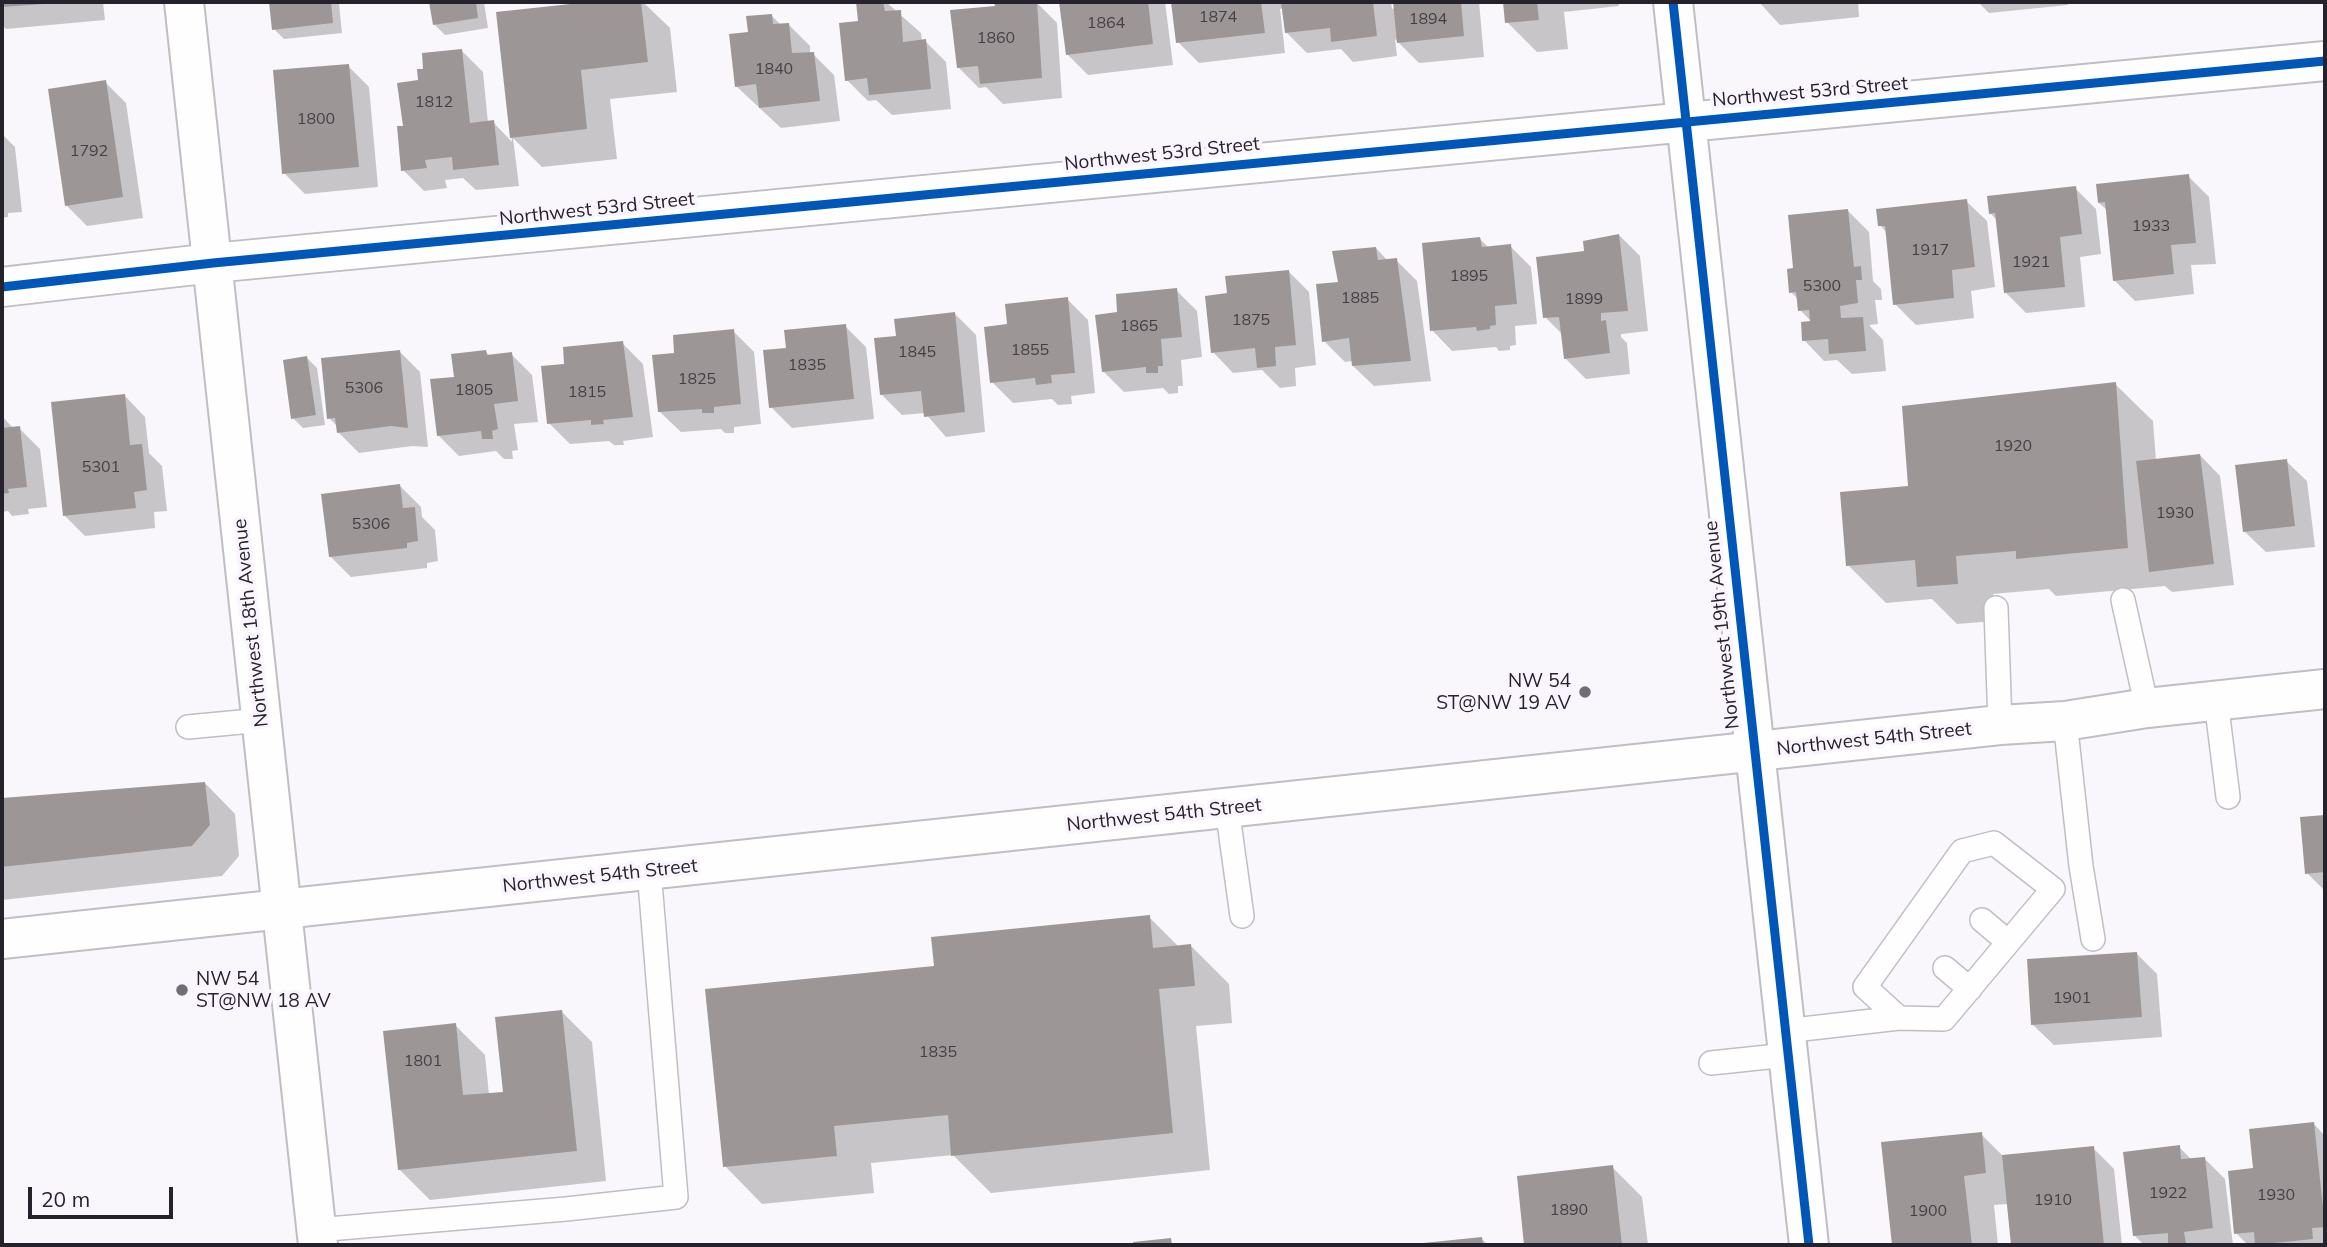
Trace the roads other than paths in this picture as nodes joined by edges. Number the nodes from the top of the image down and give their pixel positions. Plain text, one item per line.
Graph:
1 (184, 2) edge
2 (1673, 2) edge
3 (2325, 61) edge
4 (1685, 121) junction
5 (213, 263) junction
6 (2, 287) edge
7 (2123, 600) dead end
8 (1996, 608) dead end
9 (2325, 689) edge
10 (2216, 701) junction
11 (2147, 708) junction
12 (262, 720) junction
13 (2065, 721) junction
14 (2000, 725) junction
15 (188, 727) dead end
16 (1754, 752) junction
17 (2228, 797) dead end
18 (1227, 808) junction
19 (2081, 866) junction
20 (649, 870) junction
21 (2053, 889) junction
22 (282, 910) junction
23 (1242, 916) dead end
24 (1982, 920) dead end
25 (2, 939) edge
26 (2093, 939) dead end
27 (2008, 942) junction
28 (1945, 968) dead end
29 (1970, 989) junction
30 (1899, 1018) junction
31 (1786, 1043) junction
32 (1711, 1063) dead end
33 (317, 1237) edge
34 (1809, 1245) edge

1 - 5 street, Northwest 18th Avenue
2 - 4 street, Northwest 19th Avenue
3 - 4 street, Northwest 53rd Street
4 - 5 street, Northwest 53rd Street
4 - 16 street, Northwest 19th Avenue
5 - 6 street, Northwest 53rd Street
5 - 12 street, Northwest 18th Avenue
7 - 11 lane
8 - 14 lane
9 - 10 street, Northwest 54th Street
10 - 11 street, Northwest 54th Street
10 - 17 lane
11 - 13 street, Northwest 54th Street
12 - 15 lane
12 - 22 street, Northwest 18th Avenue
13 - 14 street, Northwest 54th Street
13 - 19 lane
14 - 16 street, Northwest 54th Street
16 - 18 street, Northwest 54th Street
16 - 31 street, Northwest 19th Avenue
18 - 20 street, Northwest 54th Street
18 - 23 lane
19 - 21 lane
19 - 26 lane
20 - 22 street, Northwest 54th Street
20 - 33 lane
21 - 27 lane
21 - 30 lane
22 - 25 street, Northwest 54th Street
22 - 33 street, Northwest 18th Avenue
24 - 27 lane
27 - 29 lane
28 - 29 lane
29 - 30 lane
30 - 31 lane
31 - 32 lane
31 - 34 street, Northwest 19th Avenue

